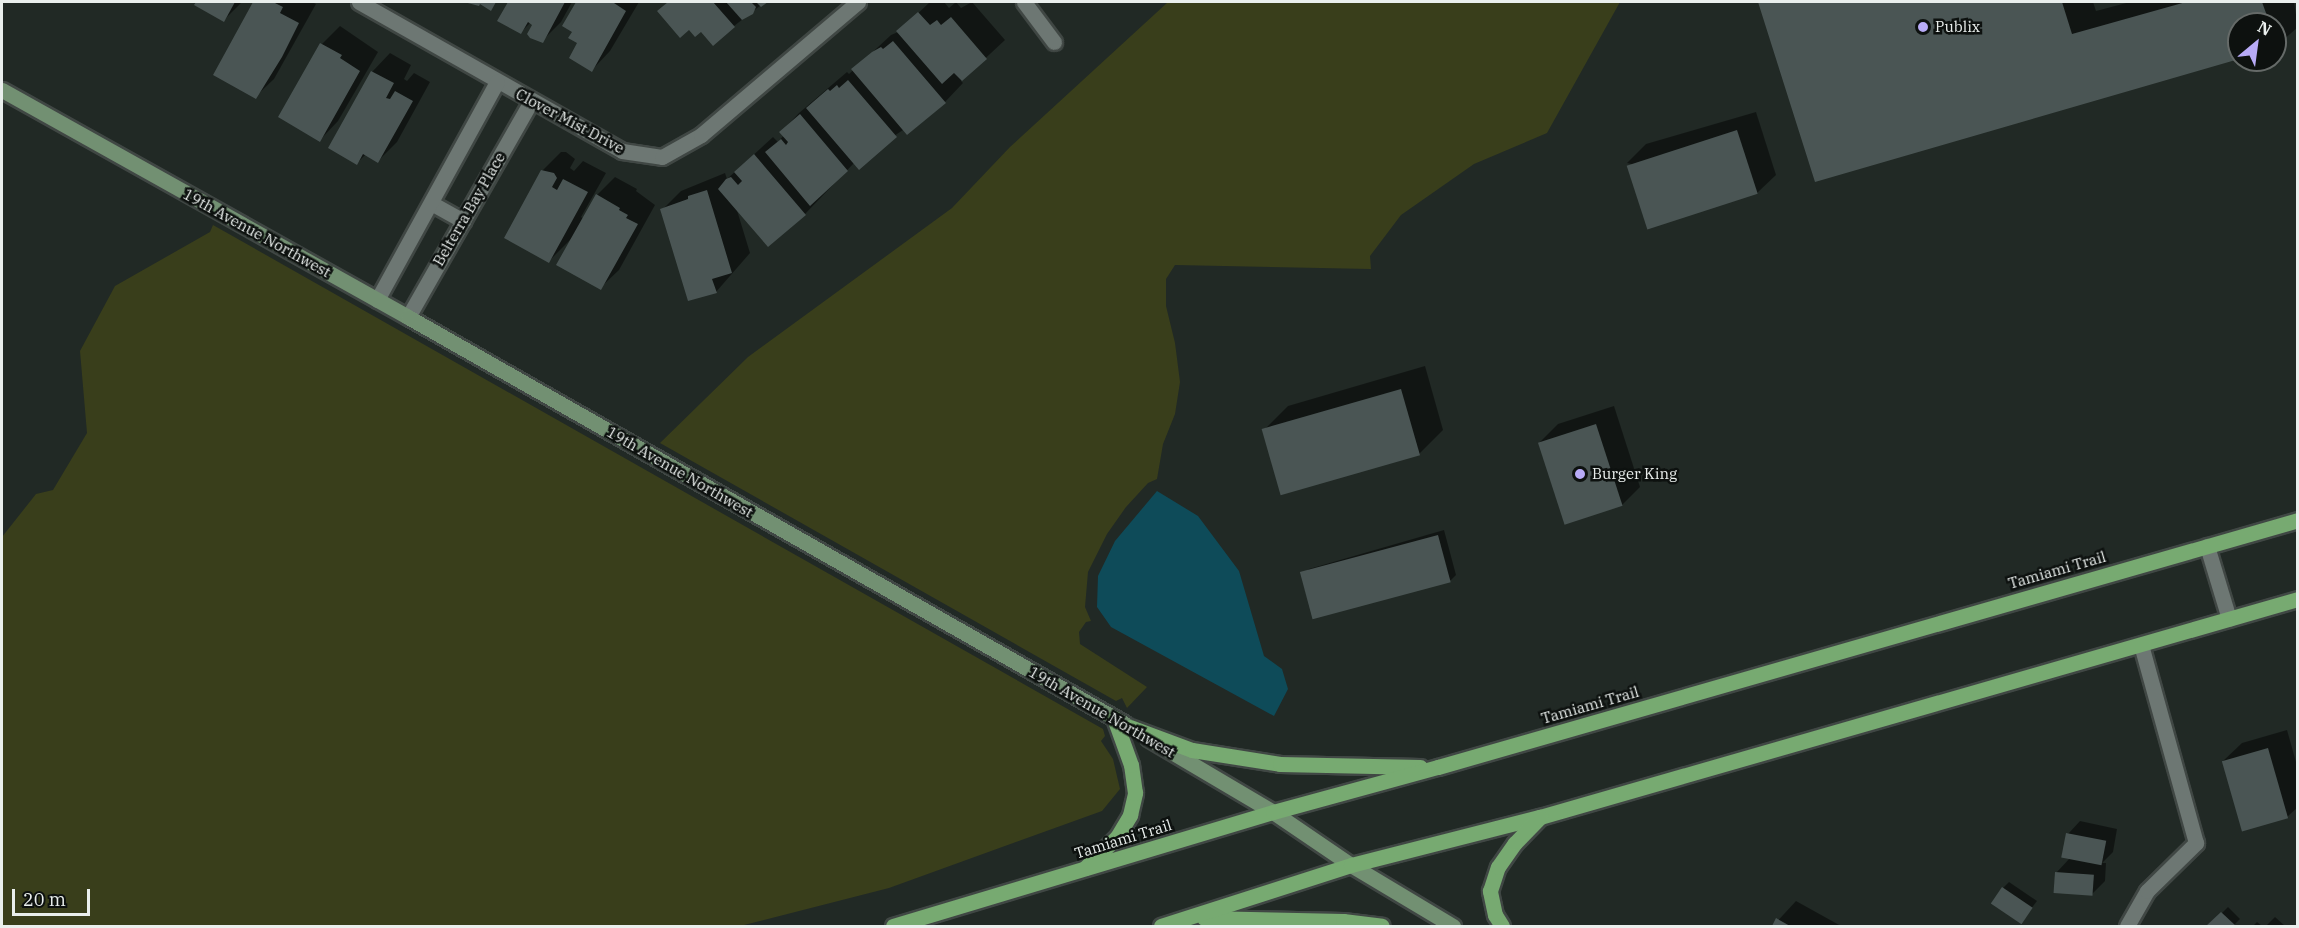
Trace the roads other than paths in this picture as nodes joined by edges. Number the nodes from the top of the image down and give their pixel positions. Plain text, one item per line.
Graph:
1 (359, 2) edge
2 (858, 2) edge
3 (1024, 2) edge
4 (1054, 42) dead end
5 (498, 82) junction
6 (2, 90) edge
7 (531, 101) junction
8 (431, 203) junction
9 (463, 221) junction
10 (377, 300) junction
11 (408, 316) junction
12 (2298, 519) edge
13 (2207, 546) junction
14 (2298, 599) edge
15 (2229, 619) junction
16 (2141, 645) junction
17 (1114, 718) junction
18 (1130, 727) junction
19 (1438, 767) junction
20 (1273, 812) junction
21 (1540, 817) junction
22 (1351, 865) junction
23 (1083, 871) junction
24 (1192, 918) junction
25 (893, 927) edge
26 (1161, 927) edge
27 (1382, 927) edge
28 (1453, 927) edge
29 (1502, 927) edge
30 (2127, 927) edge

1 - 5 street, Clover Mist Drive
2 - 7 street, Clover Mist Drive
3 - 4 street
5 - 7 street, Clover Mist Drive
5 - 8 street
6 - 10 street, 19th Avenue Northwest
7 - 9 street, Belterra Bay Place
8 - 9 street
8 - 10 street
9 - 11 street, Belterra Bay Place
10 - 11 street, 19th Avenue Northwest
11 - 17 street, 19th Avenue Northwest
12 - 13 main road, Tamiami Trail
13 - 15 street
13 - 19 main road, Tamiami Trail
14 - 15 main road
15 - 16 main road
16 - 21 main road
16 - 30 street
17 - 18 street, 19th Avenue Northwest
17 - 23 main road
18 - 19 main road
18 - 20 street, 19th Avenue Northwest
19 - 20 main road, Tamiami Trail
20 - 22 street, 19th Avenue Northwest
20 - 23 main road, Tamiami Trail
21 - 22 main road
21 - 29 main road
22 - 24 main road
22 - 28 street, 19th Avenue Northwest
23 - 25 main road, Tamiami Trail
24 - 26 main road
24 - 27 main road

